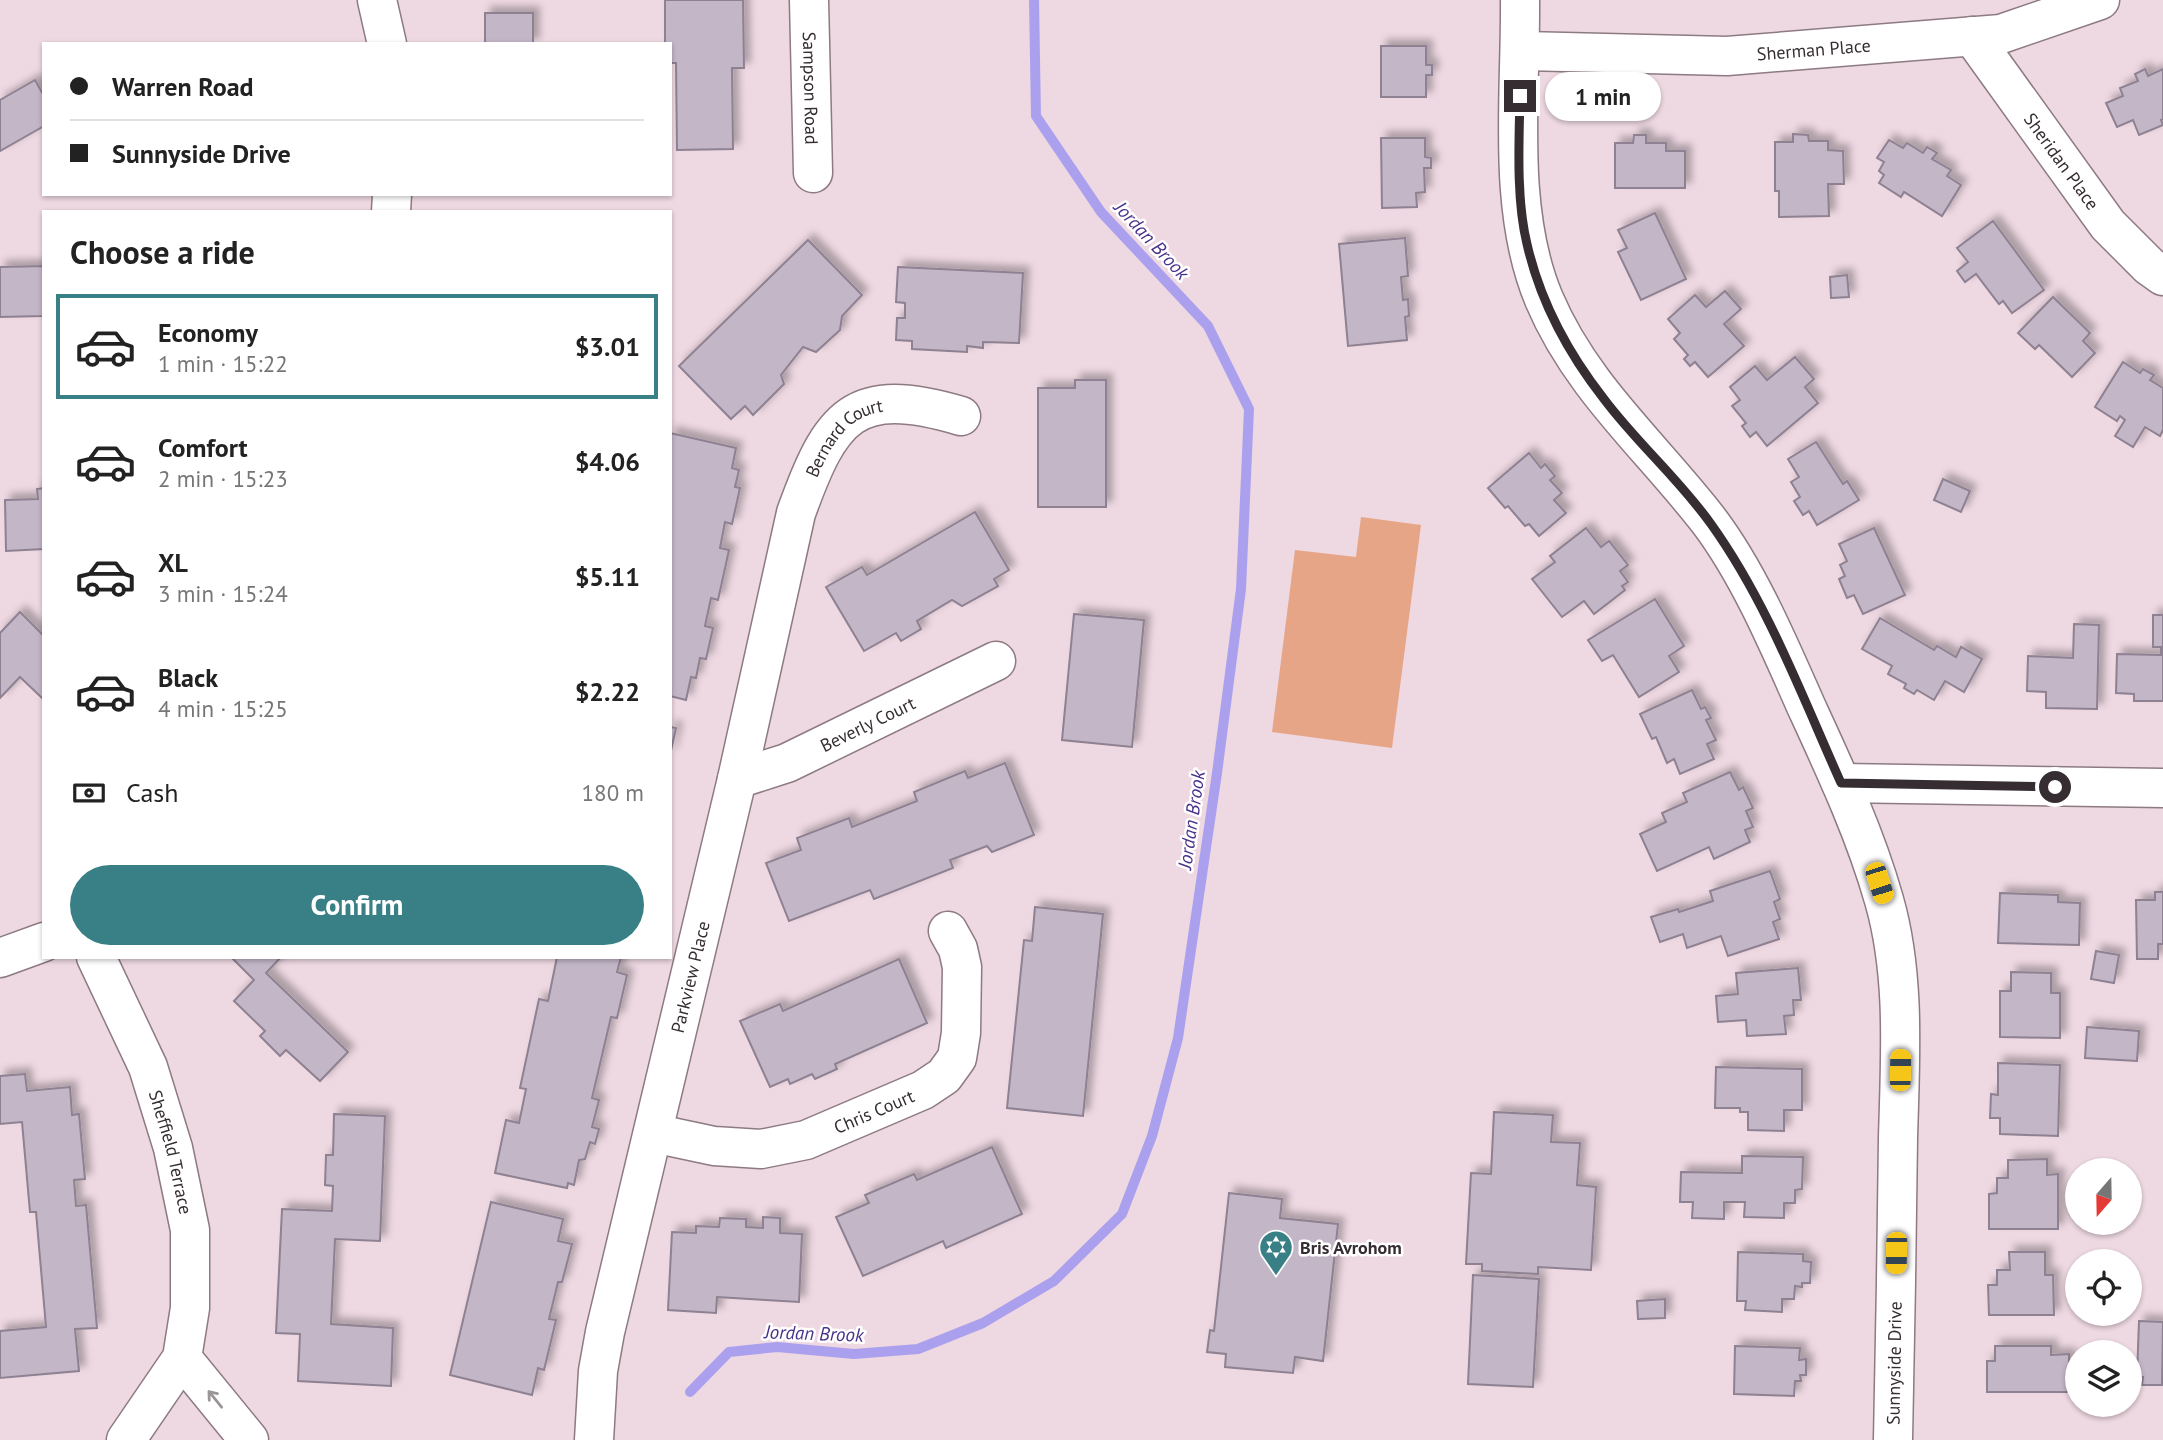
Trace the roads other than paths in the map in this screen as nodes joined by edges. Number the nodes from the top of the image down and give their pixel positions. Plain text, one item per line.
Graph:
1 (377, 0) edge
2 (809, 0) edge
3 (1520, 0) edge
4 (2100, 0) edge
5 (1972, 36) junction
6 (387, 42) edge
7 (1520, 51) junction
8 (813, 173) dead end
9 (2163, 276) edge
10 (961, 416) dead end
11 (796, 513) joint
12 (996, 661) dead end
13 (737, 779) junction
14 (1841, 783) junction
15 (2163, 788) edge
16 (948, 931) dead end
17 (42, 943) edge
18 (0, 958) edge
19 (97, 959) edge
20 (653, 1133) junction
21 (182, 1358) junction
22 (127, 1440) edge
23 (249, 1440) edge
24 (594, 1440) edge
25 (1893, 1440) edge

1 - 6 street
2 - 8 street, Sampson Road
3 - 7 street, Sunnyside Drive
4 - 5 street, Sherman Place
5 - 7 street, Sherman Place
5 - 9 street, Sheridan Place
7 - 14 street, Sunnyside Drive
10 - 11 street, Bernard Court
11 - 13 street, Parkview Place
12 - 13 street, Beverly Court
13 - 20 street, Parkview Place
14 - 15 street
14 - 25 street, Sunnyside Drive
16 - 20 street, Chris Court
17 - 18 street
19 - 21 street, Sheffield Terrace
20 - 24 street, Parkview Place
21 - 22 street
23 -> 21 street

